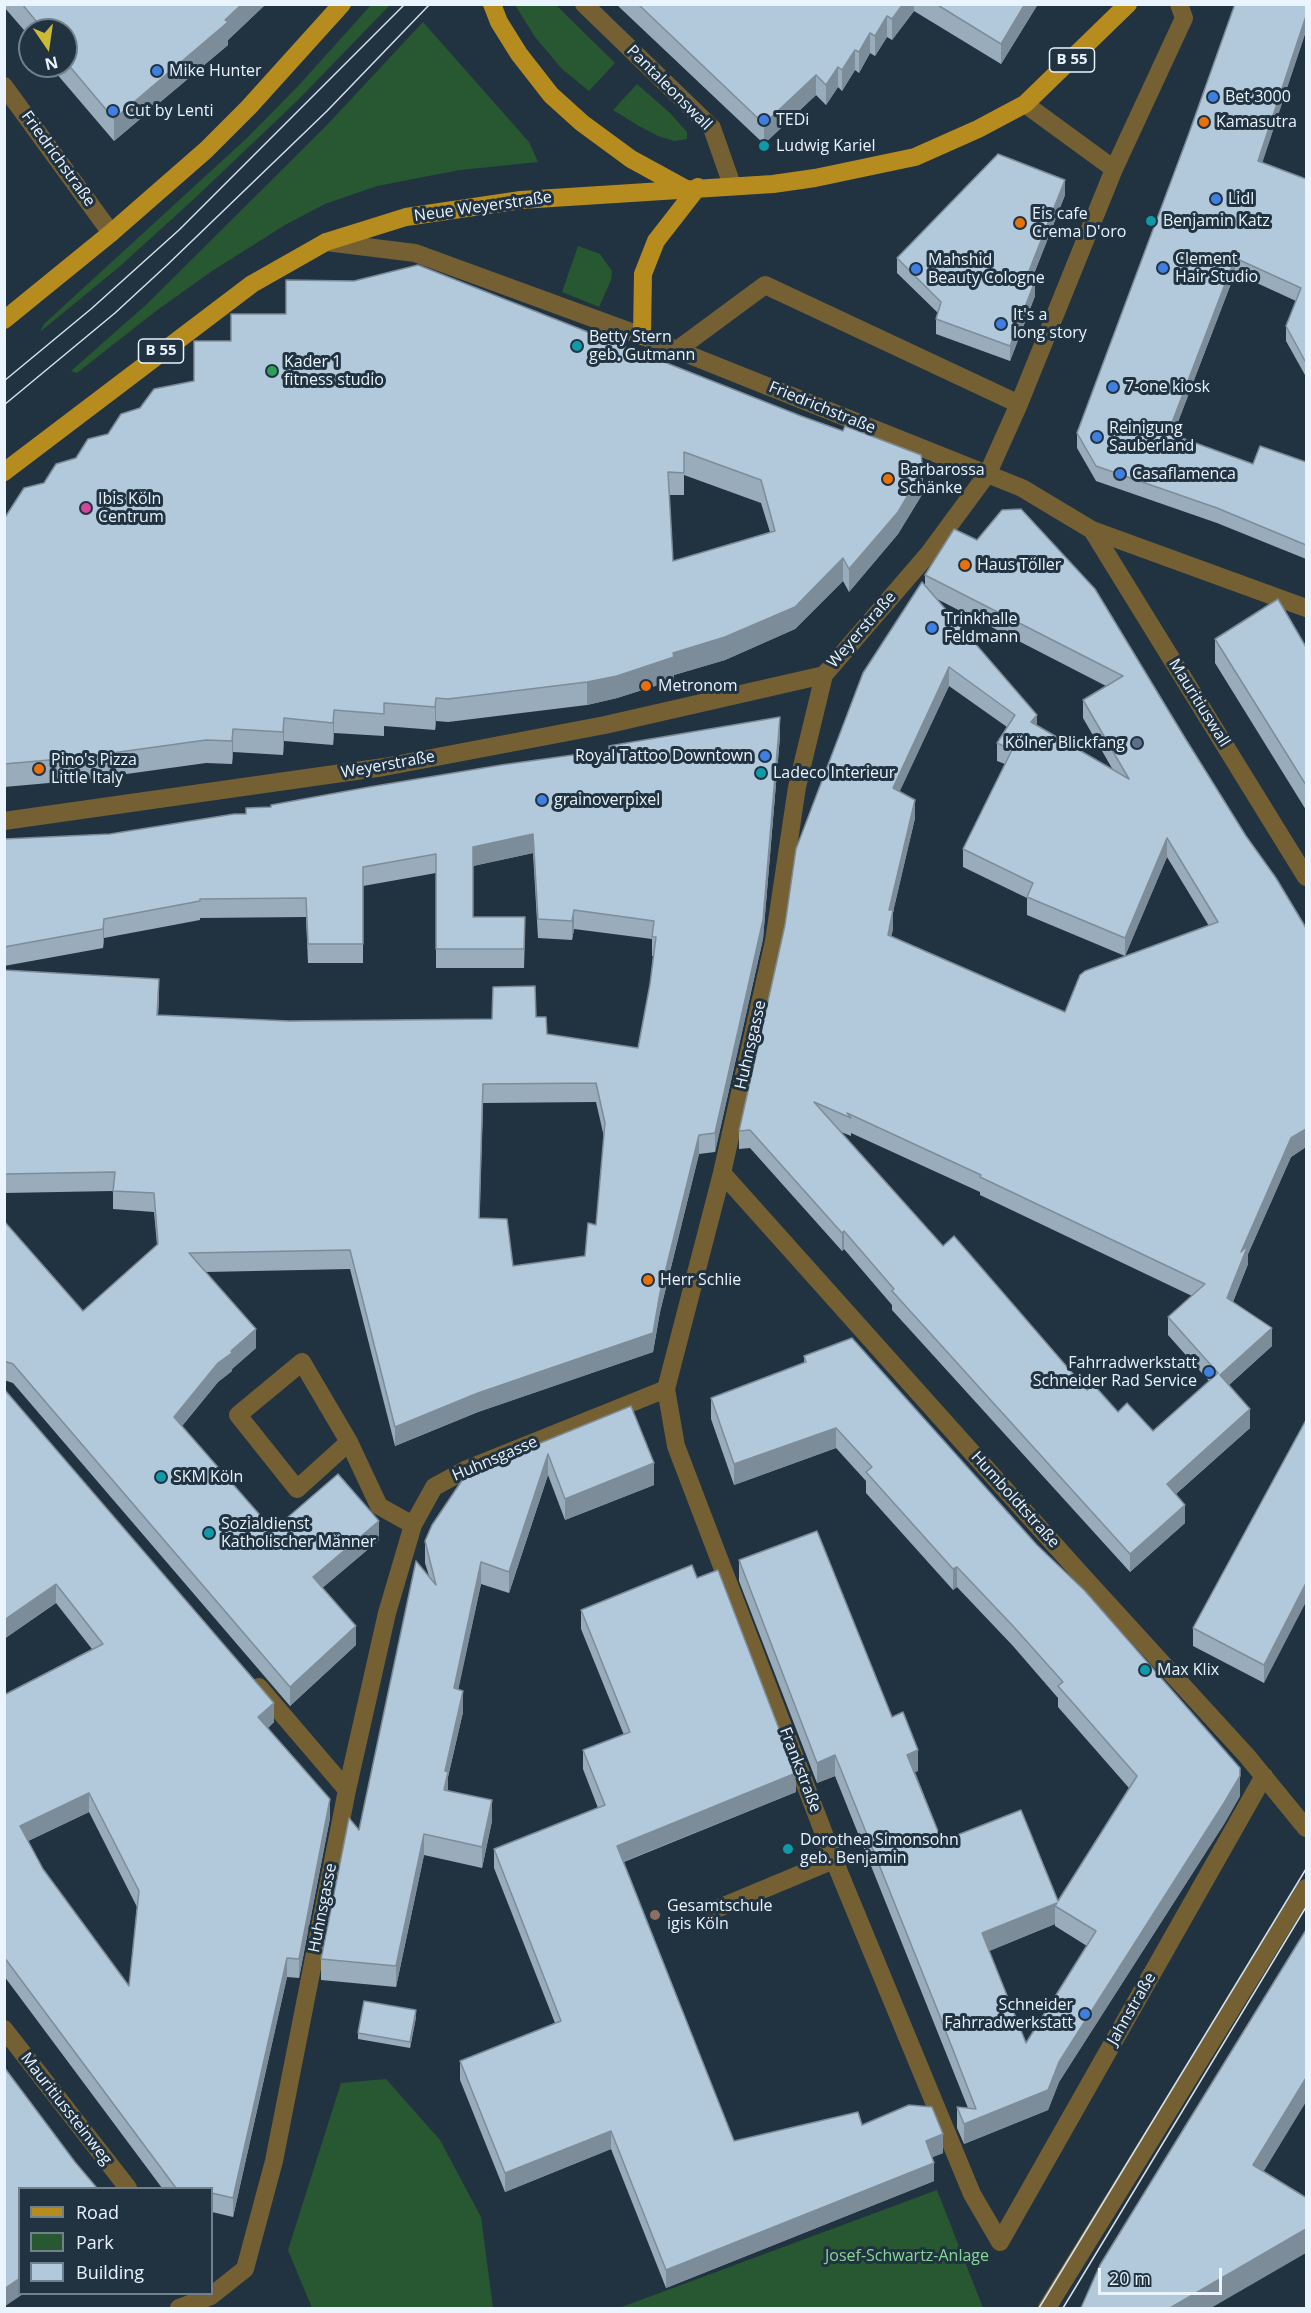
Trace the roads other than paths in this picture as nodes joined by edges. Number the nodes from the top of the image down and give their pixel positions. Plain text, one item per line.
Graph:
1 (342, 4) edge
2 (492, 4) edge
3 (584, 4) edge
4 (1128, 4) edge
5 (1179, 4) edge
6 (4, 86) edge
7 (1025, 104) junction
8 (1114, 169) junction
9 (732, 185) junction
10 (691, 188) junction
11 (111, 233) junction
12 (326, 242) junction
13 (4, 320) edge
14 (642, 336) junction
15 (677, 350) junction
16 (1019, 404) junction
17 (4, 472) edge
18 (988, 473) junction
19 (1092, 530) junction
20 (1306, 608) edge
21 (824, 675) junction
22 (4, 821) edge
23 (1306, 876) edge
24 (722, 1173) junction
25 (666, 1389) junction
26 (348, 1442) junction
27 (413, 1526) junction
28 (246, 1672) edge
29 (1264, 1776) junction
30 (347, 1790) junction
31 (1306, 1828) edge
32 (834, 1860) junction
33 (1306, 1888) edge
34 (714, 1910) dead end
35 (4, 2029) edge
36 (127, 2187) edge
37 (1000, 2242) joint
38 (213, 2299) edge
39 (179, 2308) edge
40 (1047, 2308) edge

1 - 11 main road
2 - 10 main road
3 - 9 street, Pantaleonswall
4 - 7 main road, B 55
5 - 8 street, Weyerstraße
6 - 11 street, Friedrichstraße
7 - 8 street
7 - 9 main road, Neue Weyerstraße / B 55
8 - 16 street, Weyerstraße
9 - 10 main road, Neue Weyerstraße / B 55
10 - 12 main road, Neue Weyerstraße / B 55
10 - 14 main road
11 - 13 main road
12 - 14 street, Friedrichstraße
12 - 17 main road, Neue Weyerstraße / B 55
14 - 15 street, Friedrichstraße
15 - 16 street
15 - 18 street, Friedrichstraße
16 - 18 street, Weyerstraße
18 - 19 street, Friedrichstraße
18 - 21 street, Weyerstraße
19 - 20 street, Friedrichstraße
19 - 23 street, Mauritiuswall
21 - 22 street, Weyerstraße
21 - 24 street, Huhnsgasse
24 - 25 street, Huhnsgasse
24 - 29 street, Humboldtstraße
25 - 27 street, Huhnsgasse
25 - 32 street, Frankstraße
26 - 26 street
26 - 27 street
27 - 30 street, Huhnsgasse
28 - 30 street
29 - 31 street, Humboldtstraße
29 - 37 street, Jahnstraße
30 - 38 street, Huhnsgasse
32 - 34 street
32 - 37 street, Frankstraße
33 - 40 street
35 - 36 street, Mauritiussteinweg
38 - 39 street, Huhnsgasse

